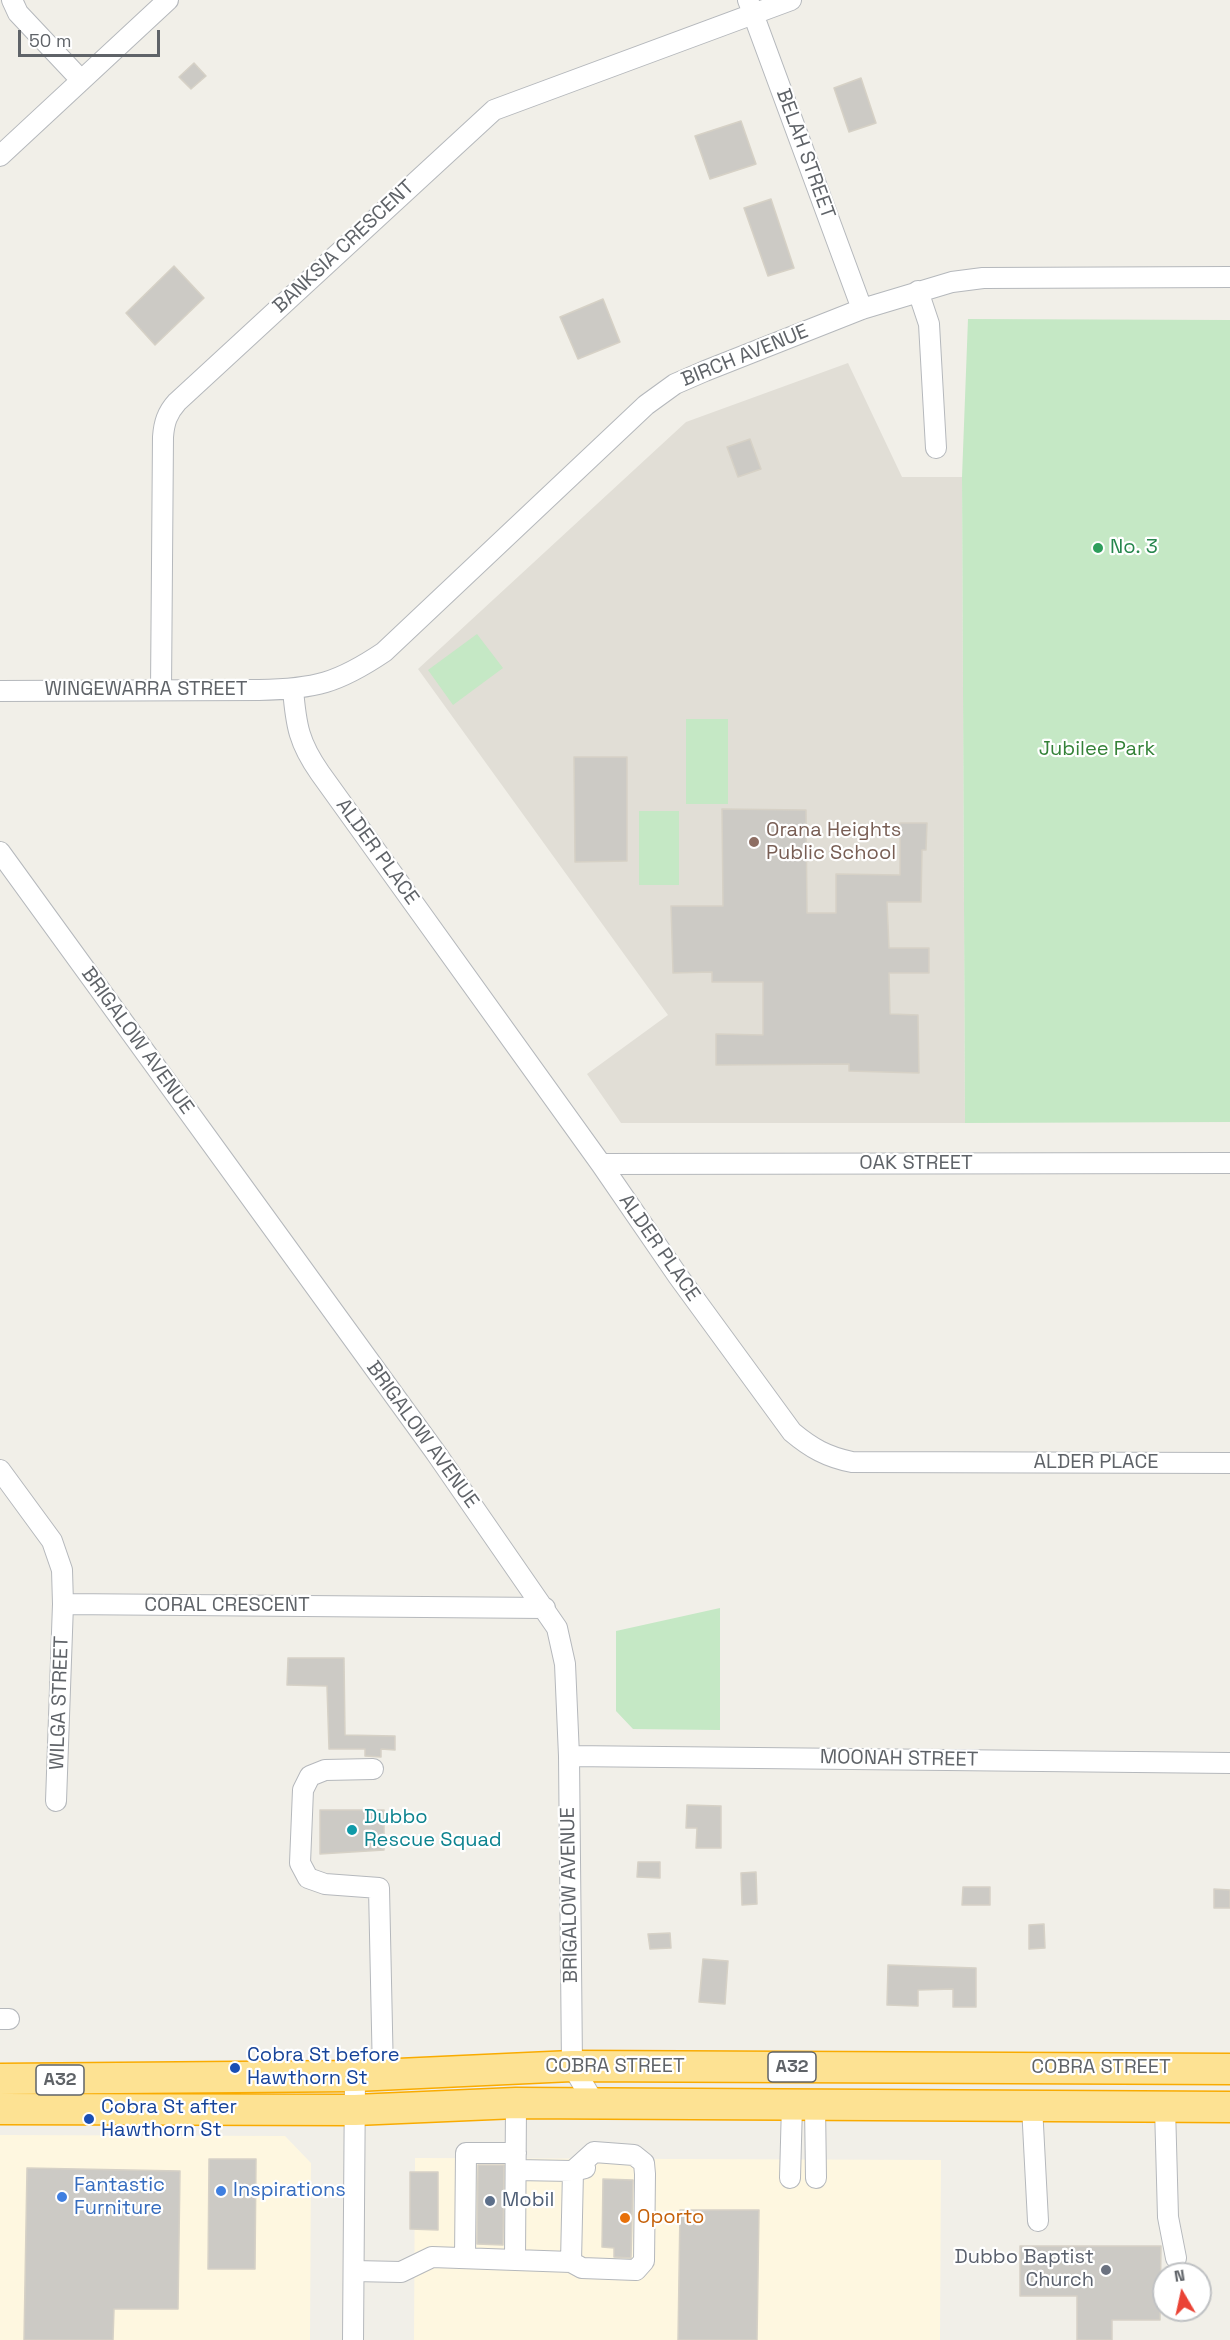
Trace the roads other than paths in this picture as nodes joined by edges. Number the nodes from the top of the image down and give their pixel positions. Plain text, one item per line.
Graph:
1 (12, 0) edge
2 (168, 0) edge
3 (791, 0) edge
4 (750, 7) edge
5 (81, 80) junction
6 (0, 156) edge
7 (1230, 277) edge
8 (918, 291) junction
9 (862, 309) junction
10 (936, 448) dead end
11 (293, 689) junction
12 (161, 690) junction
13 (0, 691) edge
14 (0, 852) edge
15 (1230, 1163) edge
16 (601, 1164) junction
17 (1230, 1463) edge
18 (0, 1470) edge
19 (63, 1605) junction
20 (545, 1608) junction
21 (569, 1756) junction
22 (1230, 1762) edge
23 (374, 1770) dead end
24 (56, 1801) dead end
25 (572, 2066) junction
26 (1230, 2069) edge
27 (369, 2076) junction
28 (0, 2079) edge
29 (516, 2103) junction
30 (595, 2104) junction
31 (803, 2105) junction
32 (1032, 2106) junction
33 (1165, 2107) junction
34 (1230, 2107) edge
35 (0, 2109) edge
36 (355, 2110) junction
37 (516, 2161) junction
38 (573, 2171) junction
39 (790, 2178) dead end
40 (816, 2178) dead end
41 (1038, 2221) dead end
42 (465, 2258) junction
43 (1176, 2258) dead end
44 (515, 2260) junction
45 (571, 2262) junction
46 (354, 2271) junction
47 (354, 2340) edge

1 - 5 street
2 - 5 street
3 - 4 street, BANKSIA CRESCENT
4 - 9 street, BELAH STREET
4 - 12 street, BANKSIA CRESCENT
5 - 6 street
7 - 8 street, BIRCH AVENUE
8 - 9 street, BIRCH AVENUE
8 - 10 street
9 - 11 street, BIRCH AVENUE
11 - 12 street, WINGEWARRA STREET
11 - 16 street, ALDER PLACE
12 - 13 street, WINGEWARRA STREET
14 - 20 street, BRIGALOW AVENUE
15 - 16 street, OAK STREET
16 - 17 street, ALDER PLACE
18 - 19 street
19 - 20 street, CORAL CRESCENT
19 - 24 street, WILGA STREET
20 - 21 street, BRIGALOW AVENUE
21 - 22 street, MOONAH STREET
21 - 25 street, BRIGALOW AVENUE
23 - 27 street
25 - 26 highway, COBRA STREET / A32
25 - 27 highway, COBRA STREET / A32
25 - 30 street
27 - 28 highway, COBRA STREET / A32
27 - 36 street
29 - 30 highway, COBRA STREET / A32
29 - 36 highway, COBRA STREET / A32
29 - 37 street
30 - 31 highway, COBRA STREET / A32
31 - 32 highway, COBRA STREET / A32
31 - 39 street
31 - 40 street
32 - 33 highway, COBRA STREET / A32
32 - 41 street
33 - 34 highway, COBRA STREET / A32
33 - 43 street
35 - 36 highway, COBRA STREET / A32
36 - 46 street
37 - 38 street
37 - 42 street
37 - 44 street
38 - 45 street
38 - 45 street
42 - 44 street
42 - 46 street
44 - 45 street
46 - 47 street

